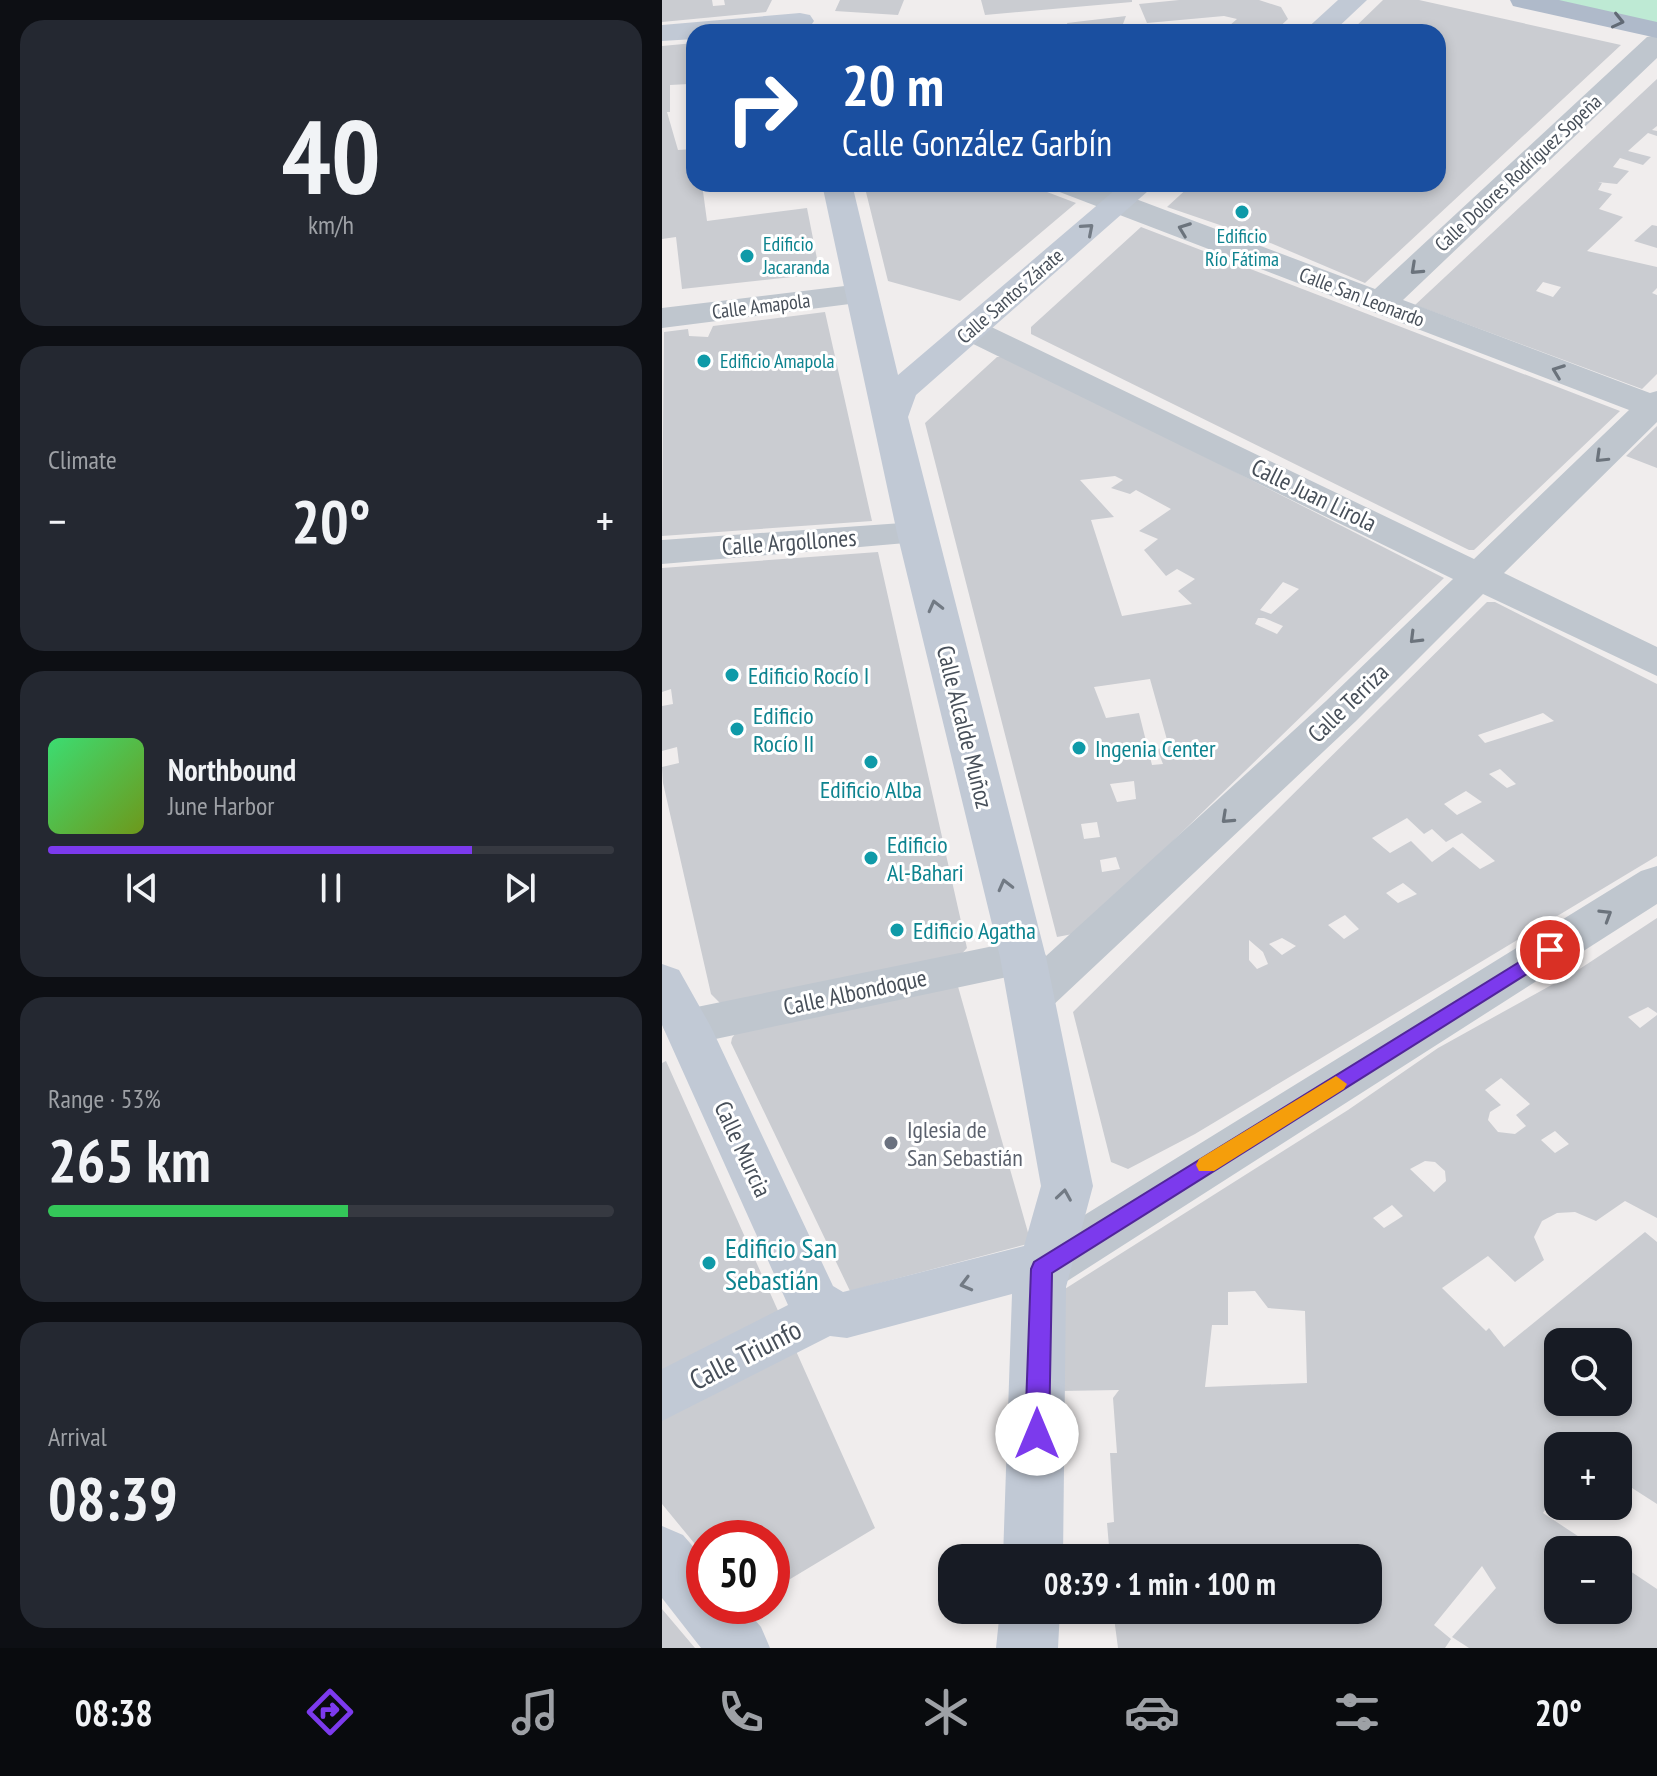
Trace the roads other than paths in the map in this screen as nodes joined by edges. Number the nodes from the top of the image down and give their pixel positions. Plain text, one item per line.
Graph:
1 (1354, 0) edge
2 (1523, 0) edge
3 (803, 18) edge
4 (747, 24) edge
5 (1326, 24) edge
6 (686, 30) edge
7 (1657, 30) edge
8 (662, 33) edge
9 (1657, 43) edge
10 (839, 192) edge
11 (1129, 194) edge
12 (861, 294) junction
13 (1379, 304) junction
14 (662, 318) edge
15 (971, 330) junction
16 (881, 376) junction
17 (916, 377) junction
18 (1655, 406) edge
19 (891, 415) junction
20 (916, 533) junction
21 (662, 552) edge
22 (1480, 575) junction
23 (1657, 663) edge
24 (1657, 882) edge
25 (1028, 977) junction
26 (662, 982) edge
27 (680, 1039) edge
28 (1042, 1269) junction
29 (827, 1311) junction
30 (662, 1396) edge
31 (1033, 1544) edge
32 (662, 1554) edge
33 (686, 1582) edge
34 (720, 1624) edge
35 (1029, 1624) edge
36 (739, 1648) edge
37 (1027, 1648) edge

1 - 5 street
2 -> 7 main road
3 - 4 street
6 - 8 street
9 -> 13 street, Calle Dolores Rodríguez Sopeña
10 - 12 street, Calle Alcalde Muñoz
13 -> 11 street, Calle San Leonardo
15 -> 11 street, Calle Santos Zárate
12 - 14 street, Calle Amapola
12 - 16 street, Calle Alcalde Muñoz
18 -> 13 street, Calle San Leonardo
15 - 17 street, Calle Santos Zárate
15 - 22 street, Calle Juan Lirola
16 - 17 street
16 - 19 street, Calle Alcalde Muñoz
17 - 19 street, Calle Santos Zárate
18 -> 22 street, Calle Terriza
19 - 20 street, Calle Alcalde Muñoz
20 - 21 street, Calle Argollones
25 -> 20 street, Calle Alcalde Muñoz
22 - 23 street, Calle Juan Lirola
22 -> 25 street, Calle Terriza
28 -> 24 street
25 - 27 street, Calle Albondoque
28 -> 25 street, Calle Alcalde Muñoz
26 - 27 street, Calle Murcia
27 - 29 street, Calle Murcia
28 -> 29 street
28 - 31 street, Calle Alcalde Muñoz
29 - 30 street, Calle Triunfo
32 - 33 street
34 - 36 street
35 - 37 street

